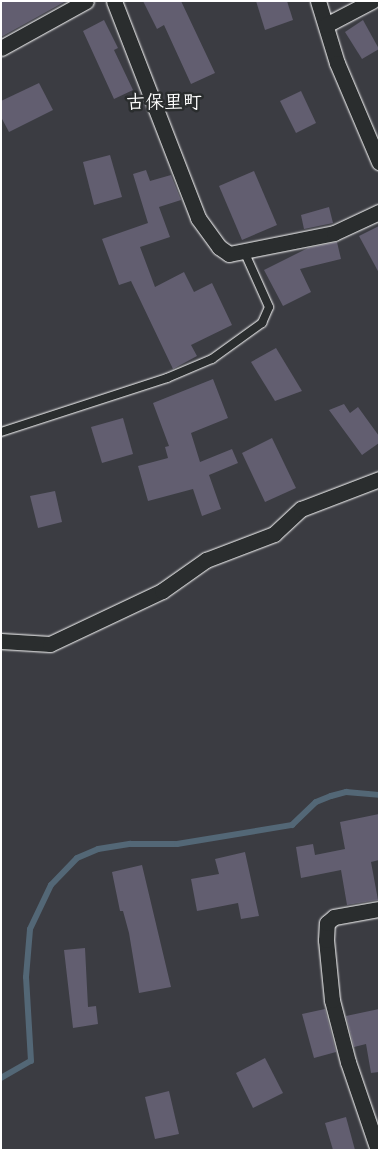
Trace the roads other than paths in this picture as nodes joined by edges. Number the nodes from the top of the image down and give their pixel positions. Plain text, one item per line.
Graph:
1 (86, 1) edge
2 (114, 1) edge
3 (318, 1) edge
4 (372, 1) edge
5 (326, 25) junction
6 (1, 48) edge
7 (379, 162) edge
8 (379, 212) edge
9 (244, 251) junction
10 (1, 432) edge
11 (379, 479) edge
12 (1, 641) edge
13 (379, 909) edge
14 (378, 1150) edge

1 - 6 street
2 - 9 street
3 - 5 street
4 - 5 street
5 - 7 street
8 - 9 street
9 - 10 lane
11 - 12 street
13 - 14 street

